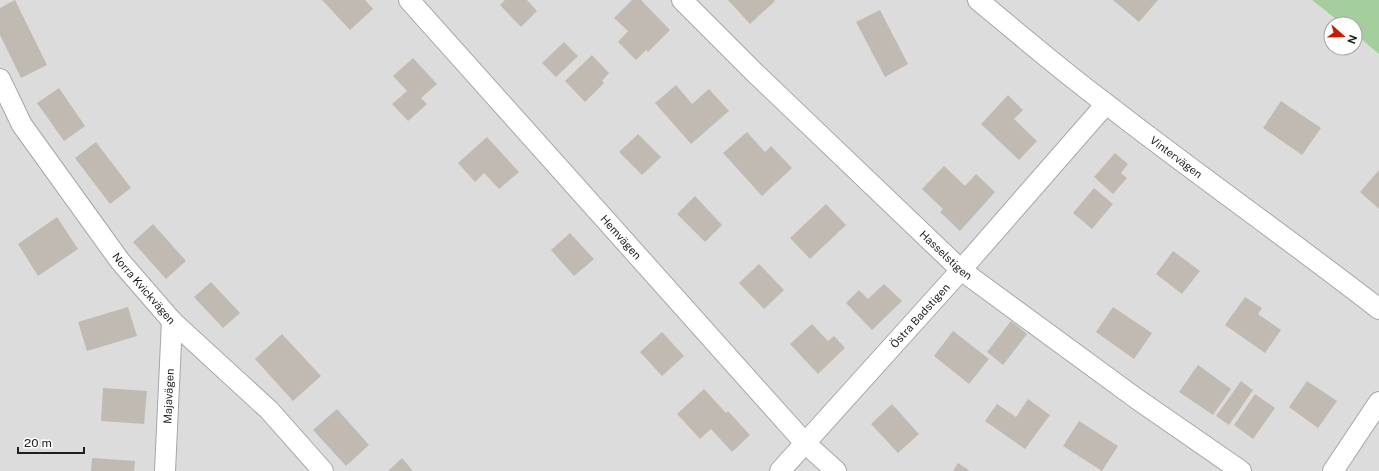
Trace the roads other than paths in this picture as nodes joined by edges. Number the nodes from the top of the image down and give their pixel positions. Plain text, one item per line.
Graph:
1 (409, 0) edge
2 (682, 0) edge
3 (978, 0) edge
4 (0, 79) edge
5 (1106, 104) junction
6 (961, 270) junction
7 (1379, 309) edge
8 (172, 321) junction
9 (1379, 402) edge
10 (805, 443) junction
11 (165, 471) edge
12 (323, 471) edge
13 (780, 471) edge
14 (836, 471) edge
15 (1241, 471) edge
16 (1333, 471) edge

1 - 10 street, Hemvägen
2 - 6 street, Hasselstigen
3 - 5 street, Vintervägen
4 - 8 street, Norra Kvickvägen
5 - 6 street, Östra Badstigen
5 - 7 street, Vintervägen
6 - 10 street, Östra Badstigen
6 - 15 street, Hasselstigen
8 - 11 street, Majavägen
8 - 12 street, Norra Kvickvägen
9 - 16 street
10 - 13 street, Östra Badstigen
10 - 14 street, Hemvägen

